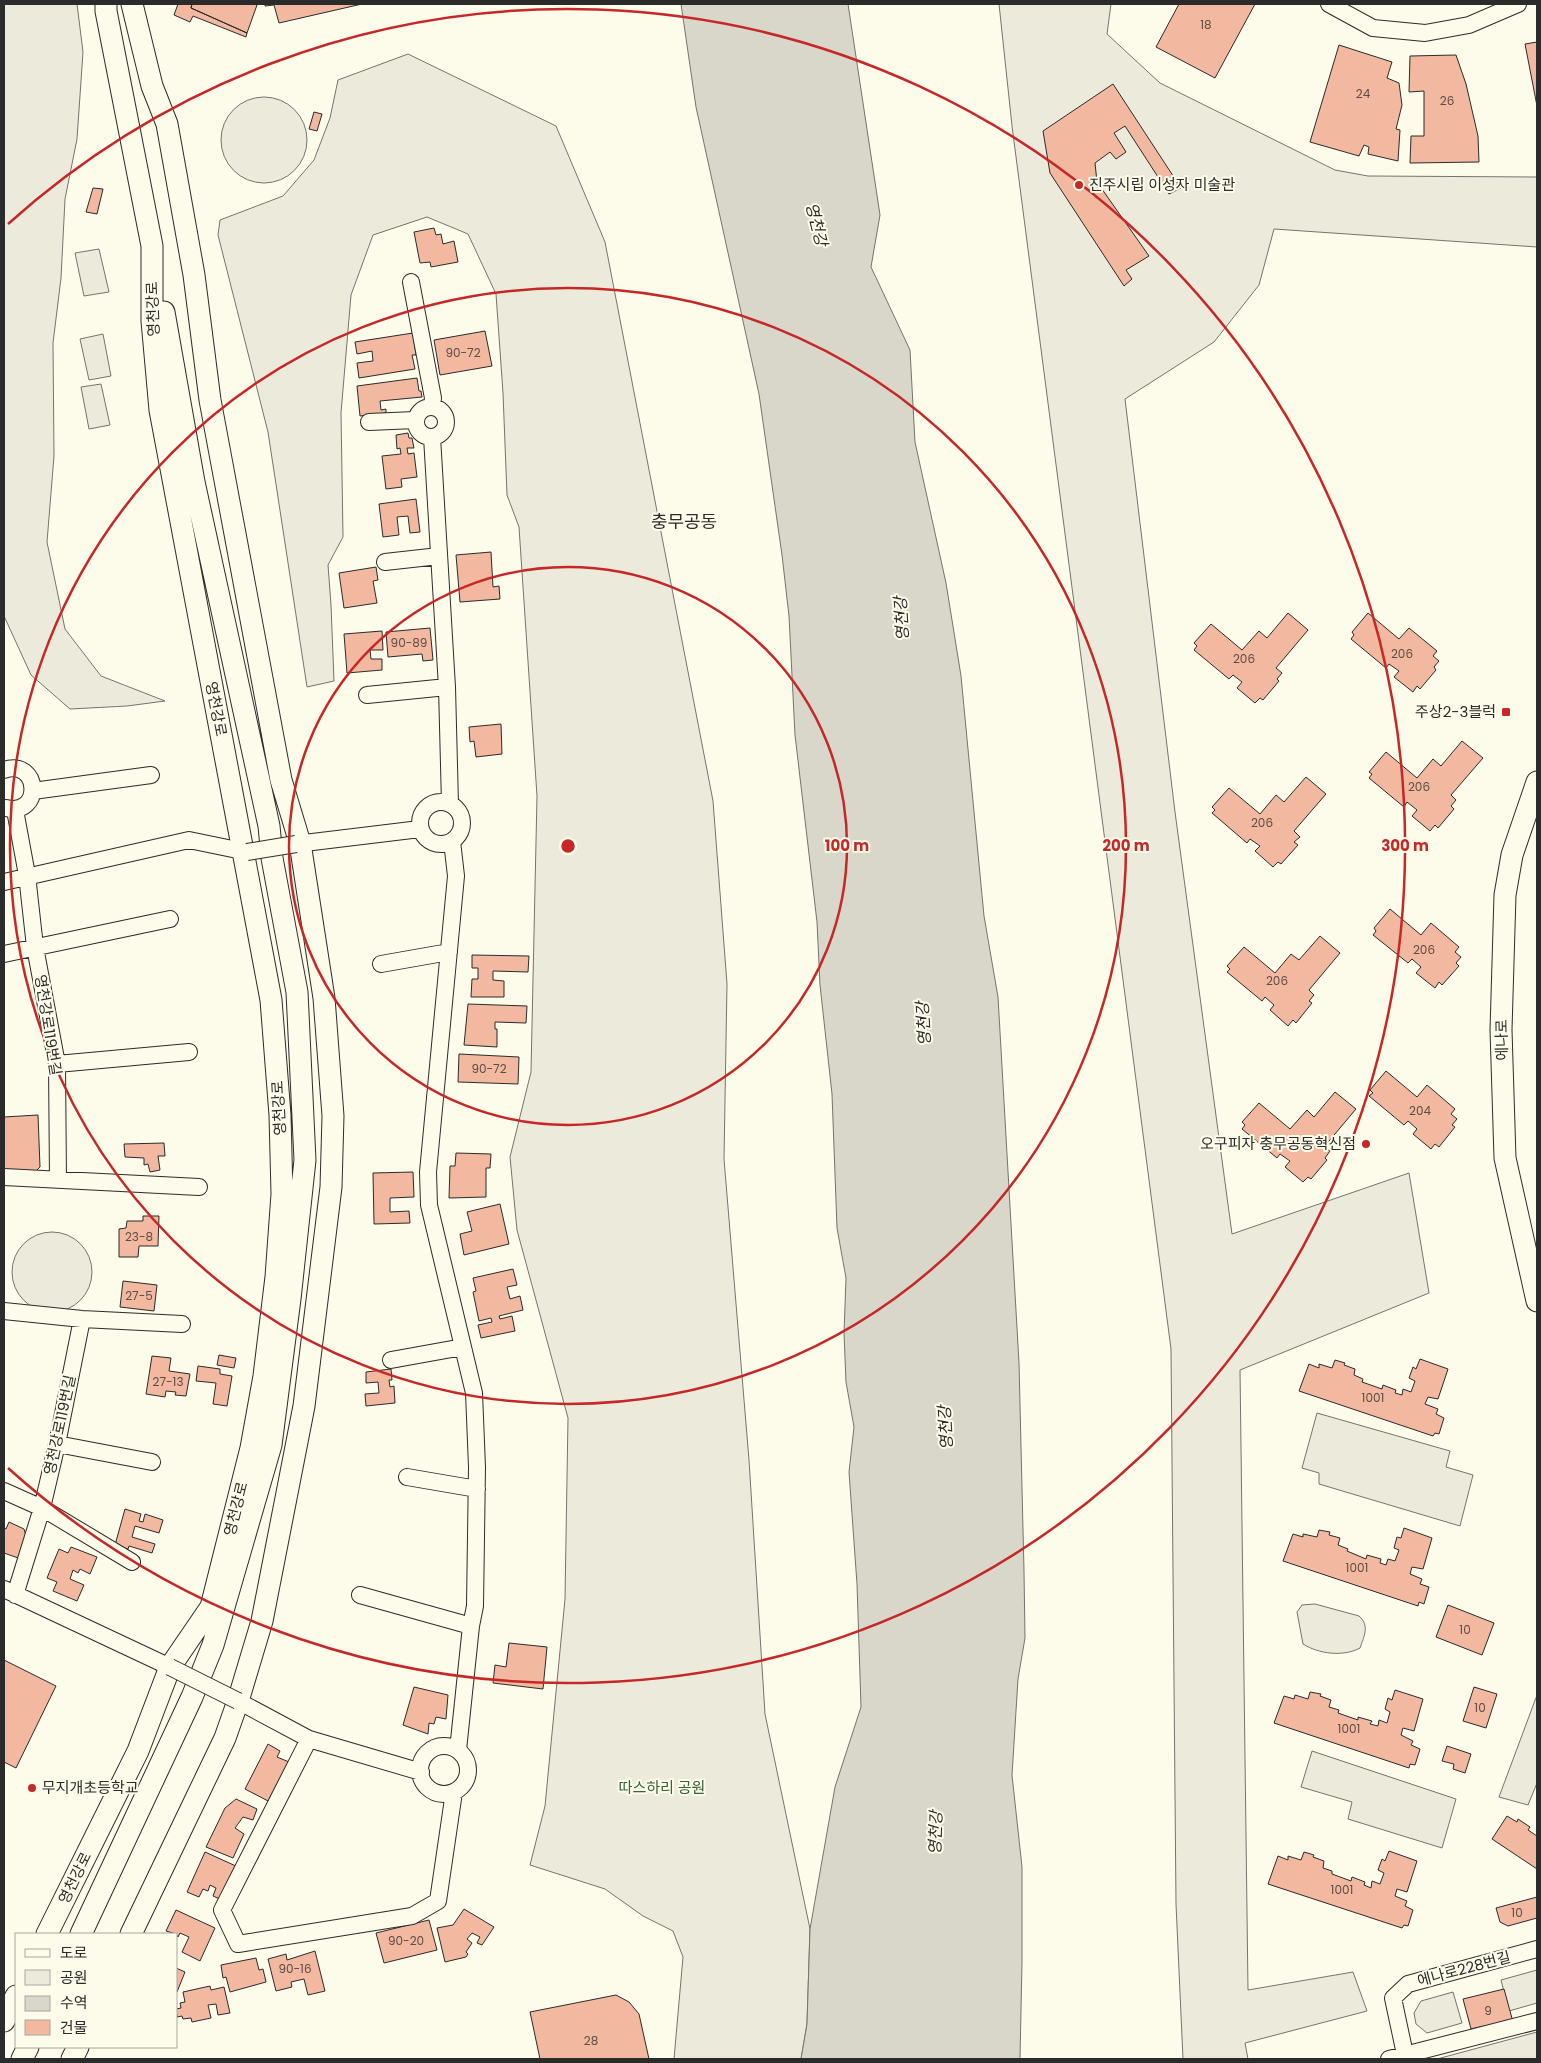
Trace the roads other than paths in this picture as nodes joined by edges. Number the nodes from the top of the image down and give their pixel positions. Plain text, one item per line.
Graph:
1 (106, 4) edge
2 (132, 4) edge
3 (1329, 4) edge
4 (1518, 4) edge
5 (152, 246) junction
6 (411, 282) dead end
7 (432, 406) junction
8 (415, 420) junction
9 (369, 422) dead end
10 (432, 437) junction
11 (439, 556) junction
12 (385, 562) dead end
13 (448, 687) junction
14 (367, 695) dead end
15 (6, 767) edge
16 (151, 775) dead end
17 (1537, 782) edge
18 (33, 791) junction
19 (450, 804) junction
20 (9, 809) edge
21 (420, 829) junction
22 (452, 841) junction
23 (298, 843) junction
24 (245, 852) junction
25 (27, 876) junction
26 (4, 882) edge
27 (170, 919) dead end
28 (35, 947) junction
29 (449, 952) junction
30 (4, 954) edge
31 (381, 964) dead end
32 (189, 1052) dead end
33 (56, 1064) junction
34 (4, 1177) edge
35 (58, 1180) junction
36 (199, 1188) dead end
37 (1537, 1301) edge
38 (4, 1310) edge
39 (82, 1319) junction
40 (182, 1324) dead end
41 (463, 1347) junction
42 (391, 1360) dead end
43 (57, 1444) junction
44 (152, 1462) dead end
45 (407, 1477) dead end
46 (477, 1490) junction
47 (4, 1491) edge
48 (42, 1508) junction
49 (132, 1562) dead end
50 (9, 1592) edge
51 (360, 1595) dead end
52 (471, 1626) junction
53 (170, 1666) junction
54 (238, 1702) junction
55 (309, 1739) junction
56 (458, 1750) junction
57 (421, 1772) junction
58 (454, 1792) junction
59 (47, 1933) edge
60 (81, 1933) edge
61 (131, 1933) edge
62 (1537, 1949) edge
63 (15, 1998) edge
64 (1537, 2021) edge
65 (4, 2022) edge
66 (1400, 2058) edge

1 - 5 street, 영천강로
2 - 23 street
3 - 4 street
5 - 24 street, 영천강로
5 - 60 street, 영천강로
6 - 7 street
7 - 8 street
7 - 10 street
8 - 9 street
8 - 10 street
10 - 11 street
11 - 12 street
11 - 13 street
13 - 14 street
13 - 19 street
15 - 18 street
16 - 18 street
17 - 37 street, 에나로
18 - 20 street
19 - 21 street
19 - 22 street
20 - 25 street, 영천강로119번길
21 - 22 street
21 - 23 street
22 - 29 street
23 - 24 street, bridge
23 - 54 street
24 - 25 street
24 - 53 street, 영천강로
25 - 26 street
25 - 28 street, 영천강로119번길
27 - 28 street
28 - 30 street
28 - 33 street, 영천강로119번길
29 - 31 street
29 - 41 street
32 - 33 street
33 - 35 street, 영천강로119번길
34 - 35 street
35 - 36 street
38 - 39 street
39 - 40 street
39 - 43 street, 영천강로119번길
41 - 42 street
41 - 46 street
43 - 44 street
43 - 48 street, 영천강로119번길
45 - 46 street
46 - 52 street
47 - 48 street
48 - 49 street
48 - 50 street, 영천강로119번길
50 - 53 street
51 - 52 street
52 - 56 street
53 - 54 street, bridge
53 - 59 street, 영천강로
54 - 55 street
54 - 61 street
55 - 57 street
55 - 58 street
56 - 57 street
56 - 58 street
57 - 58 street
62 - 66 street, 에나로228번길
63 - 65 street
64 - 66 street, 에나로228번길

